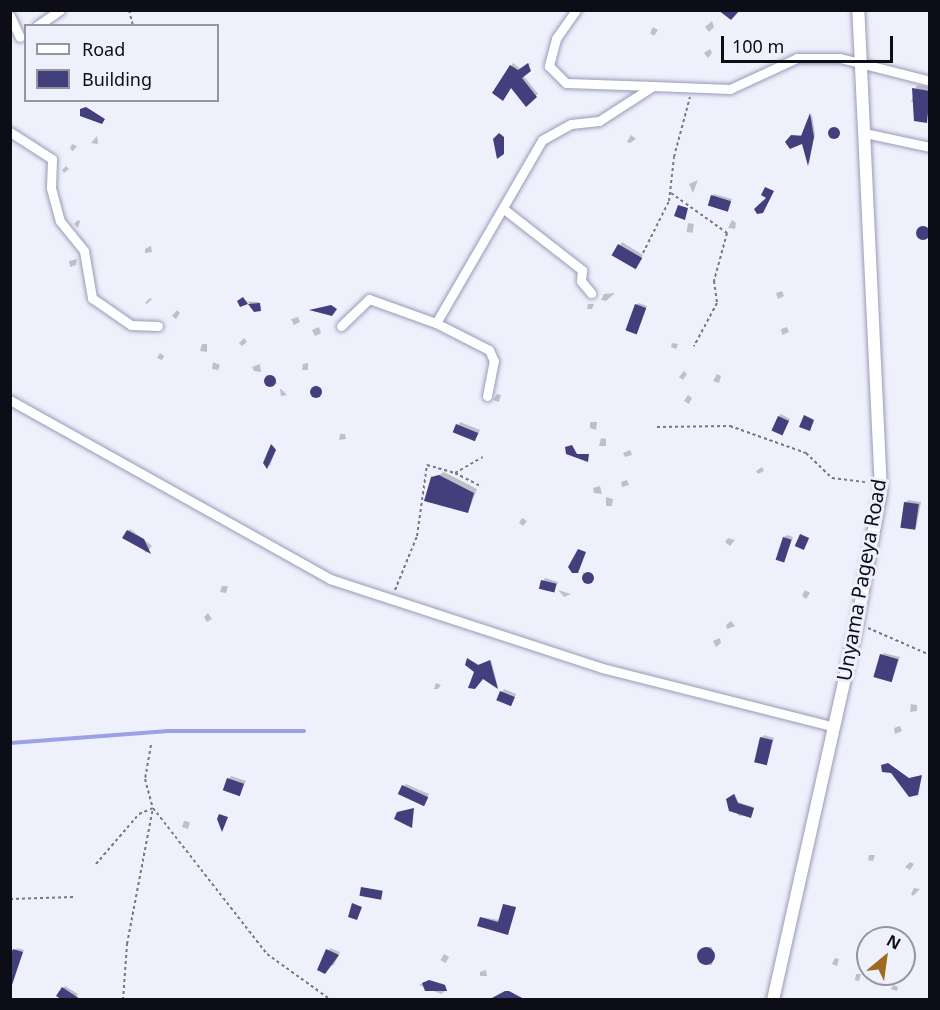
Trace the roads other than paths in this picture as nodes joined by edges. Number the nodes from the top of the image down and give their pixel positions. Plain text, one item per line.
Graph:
1 (60, 10) edge
2 (576, 10) edge
3 (858, 10) edge
4 (10, 16) edge
5 (40, 24) edge
6 (23, 35) edge
7 (10, 42) edge
8 (862, 65) junction
9 (930, 81) edge
10 (652, 86) junction
11 (10, 132) edge
12 (865, 133) junction
13 (930, 147) edge
14 (505, 210) junction
15 (591, 293) dead end
16 (436, 323) junction
17 (158, 326) dead end
18 (341, 326) dead end
19 (487, 396) dead end
20 (10, 400) edge
21 (832, 726) junction
22 (773, 999) edge

1 - 5 street
2 - 10 street
3 - 8 street, Unyama Pageya Road
4 - 6 street
6 - 7 street
8 - 9 street
8 - 10 street
8 - 12 street, Unyama Pageya Road
10 - 14 street
11 - 17 street
12 - 13 street
12 - 21 street, Unyama Pageya Road
14 - 15 street
14 - 16 street
16 - 18 street
16 - 19 street
20 - 21 street
21 - 22 street, Unyama Pageya Road

